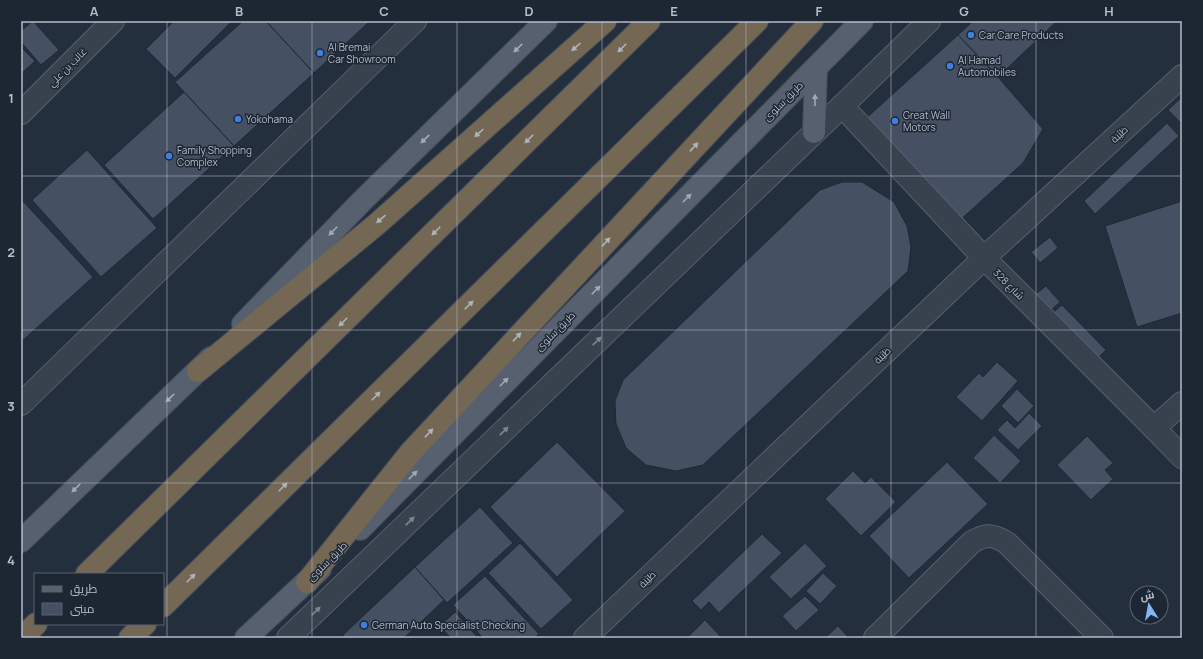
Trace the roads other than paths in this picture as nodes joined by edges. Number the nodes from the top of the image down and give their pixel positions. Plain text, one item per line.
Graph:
1 (113, 21) edge
2 (415, 21) edge
3 (546, 21) edge
4 (605, 21) edge
5 (649, 21) edge
6 (757, 21) edge
7 (812, 21) edge
8 (862, 21) edge
9 (929, 21) edge
10 (816, 68) junction
11 (1182, 76) edge
12 (842, 106) junction
13 (21, 113) edge
14 (814, 132) junction
15 (984, 258) junction
16 (198, 371) junction
17 (1182, 403) edge
18 (21, 404) edge
19 (1154, 428) junction
20 (1182, 457) edge
21 (21, 541) edge
22 (88, 573) edge
23 (307, 582) junction
24 (164, 605) edge
25 (35, 625) edge
26 (144, 625) edge
27 (22, 638) edge
28 (130, 638) edge
29 (246, 638) edge
30 (288, 638) edge
31 (585, 638) edge
32 (875, 638) edge
33 (1102, 638) edge

1 - 13 street, غالب بن علي
2 - 18 street
3 -> 16 main road
4 -> 16 highway
5 -> 22 highway
24 -> 6 highway
23 -> 7 highway
8 - 10 main road, طريق سلوى
9 - 12 street
14 -> 10 main road
23 -> 10 main road, طريق سلوى
11 - 15 street, طَيْبَة
12 - 14 street
12 - 15 street, شارع 328
30 -> 14 street
15 - 19 street, شارع 328
15 - 31 street, طَيْبَة
16 -> 21 main road
17 - 19 street
19 - 20 street, شارع 328
23 - 29 main road, طريق سلوى
25 - 27 highway
26 - 28 highway
32 - 33 street

